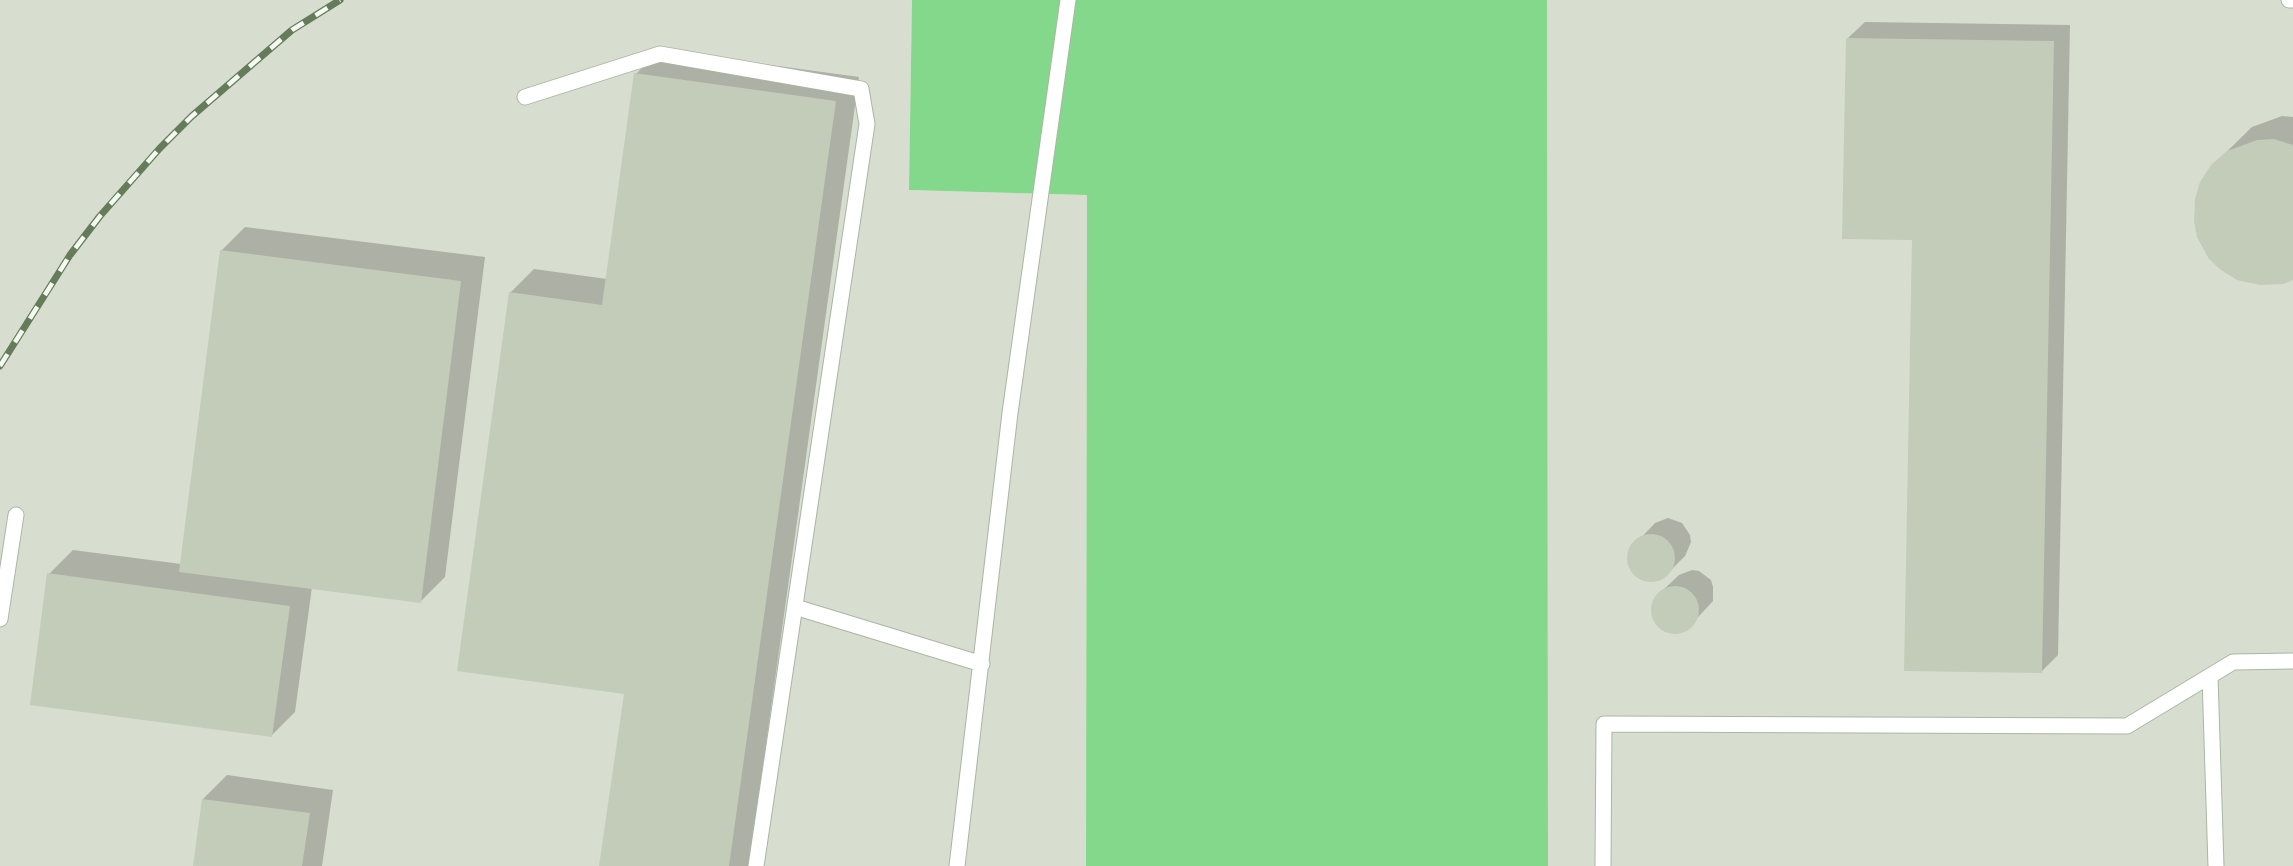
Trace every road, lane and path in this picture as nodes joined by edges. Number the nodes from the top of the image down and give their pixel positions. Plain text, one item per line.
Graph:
1 (1068, 0) edge
2 (2289, 0) edge
3 (2293, 0) edge
4 (525, 97) dead end
5 (16, 515) dead end
6 (795, 607) junction
7 (0, 619) edge
8 (2293, 661) edge
9 (982, 664) junction
10 (2210, 676) junction
11 (756, 866) edge
12 (957, 866) edge
13 (1603, 866) edge
14 (2216, 866) edge

1 - 9 lane
2 - 3 lane
4 - 6 lane
5 - 7 lane
6 - 9 lane
6 - 11 lane
8 - 10 lane
9 - 12 lane
10 - 13 lane
10 - 14 lane

